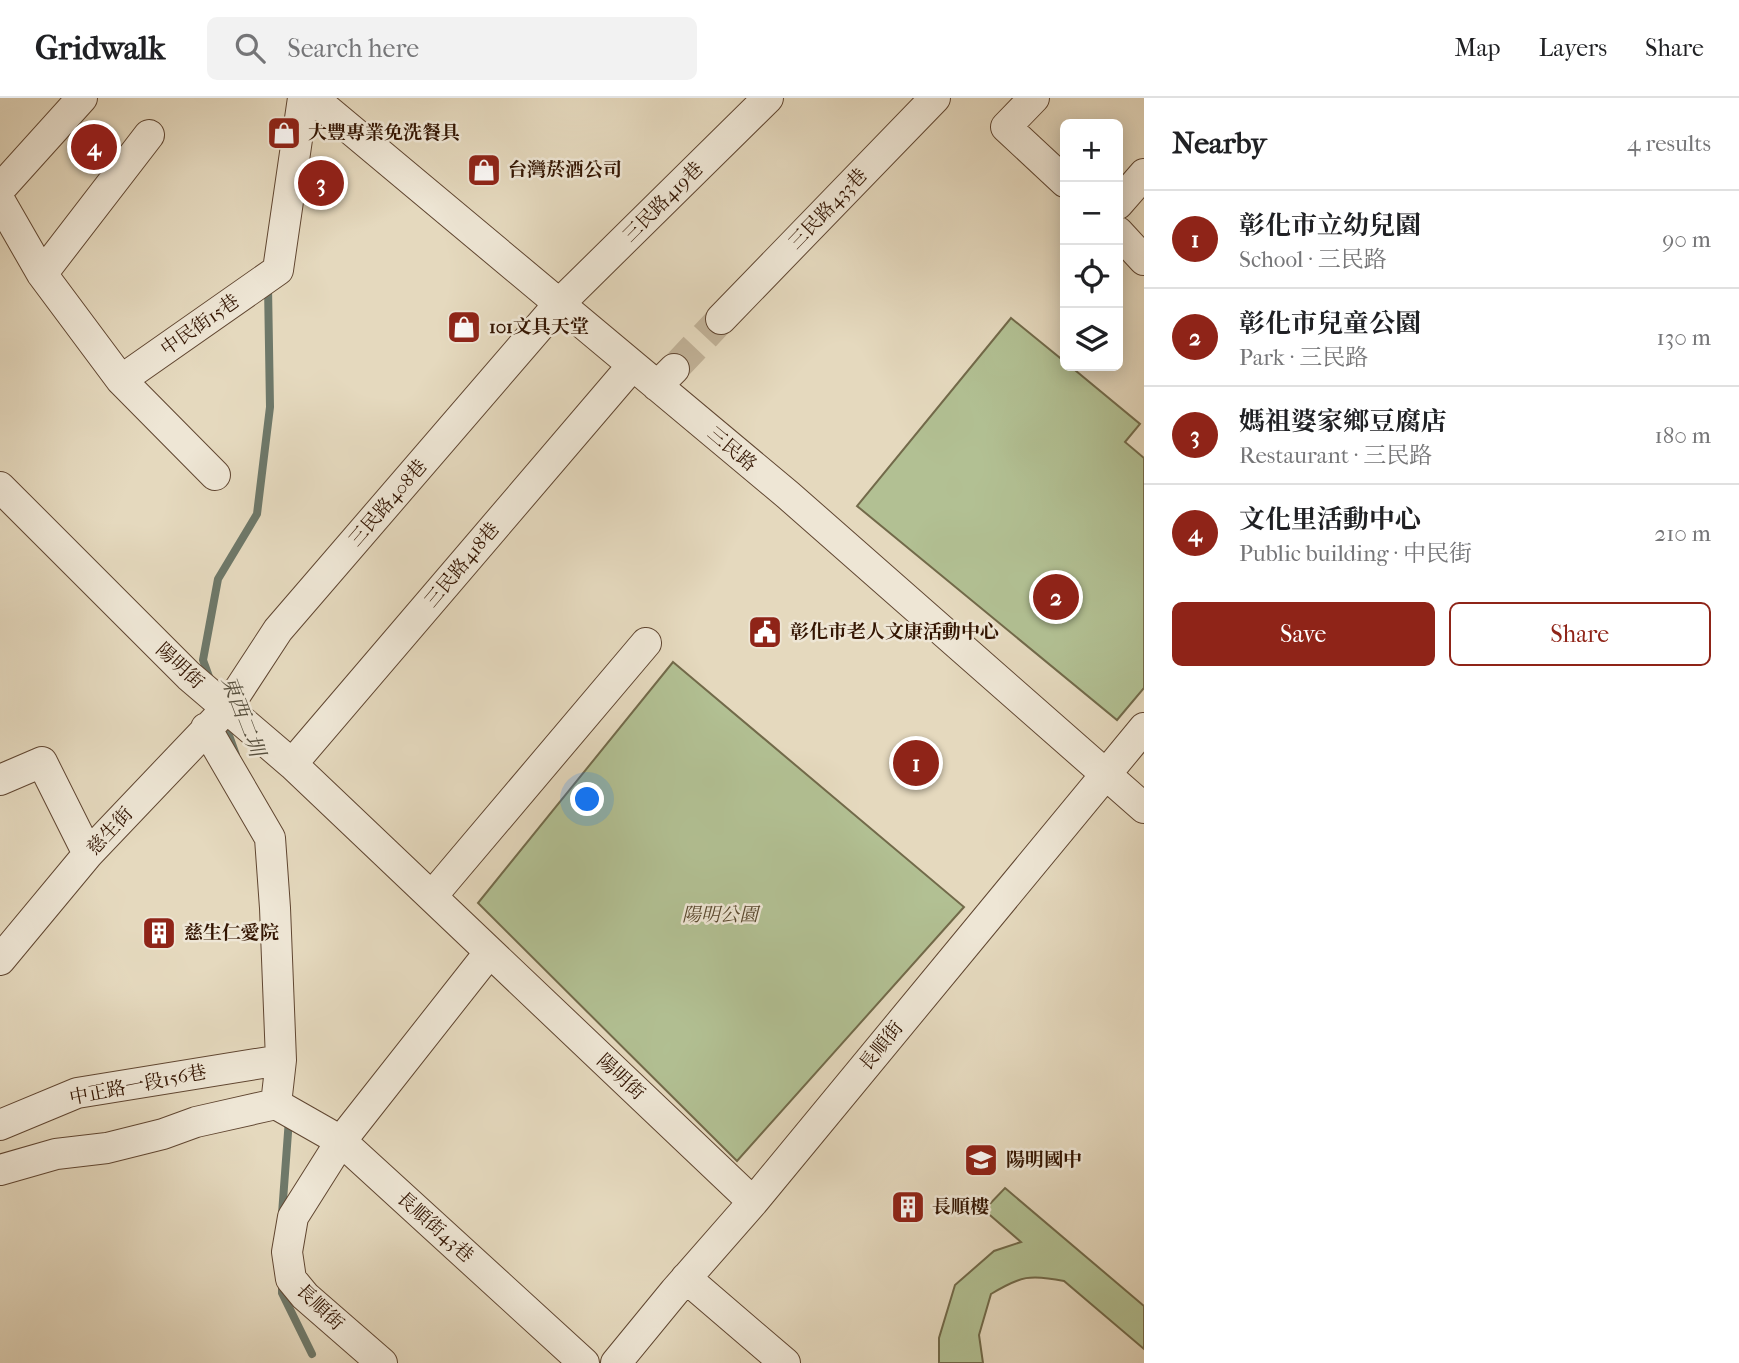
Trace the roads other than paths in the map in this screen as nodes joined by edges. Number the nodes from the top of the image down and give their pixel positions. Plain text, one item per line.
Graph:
1 (82, 98) edge
2 (303, 98) edge
3 (313, 98) edge
4 (768, 98) edge
5 (935, 98) edge
6 (1034, 98) edge
7 (348, 111) edge
8 (149, 135) dead end
9 (1144, 174) edge
10 (1060, 177) edge
11 (0, 190) edge
12 (1123, 198) edge
13 (0, 201) edge
14 (1123, 237) edge
15 (1144, 260) edge
16 (42, 274) junction
17 (558, 305) junction
18 (721, 319) tunnel mouth
19 (632, 366) junction
20 (121, 380) junction
21 (215, 475) dead end
22 (0, 487) edge
23 (646, 643) dead end
24 (217, 718) junction
25 (1144, 728) edge
26 (292, 764) junction
27 (1104, 774) junction
28 (0, 780) edge
29 (1144, 808) edge
30 (88, 855) junction
31 (432, 896) junction
32 (489, 953) junction
33 (0, 960) edge
34 (281, 1060) junction
35 (276, 1104) junction
36 (0, 1125) edge
37 (341, 1140) junction
38 (0, 1170) edge
39 (753, 1202) junction
40 (686, 1278) junction
41 (382, 1363) edge
42 (584, 1363) edge
43 (616, 1363) edge
44 (785, 1363) edge

1 - 11 street
2 - 20 street, 中民街15巷
3 - 7 street, 三民路
4 - 17 street, 三民路419巷
5 - 18 street, 三民路433巷
6 - 10 street
7 - 17 street, 三民路
8 - 16 street
9 - 12 street
13 - 16 street
14 - 15 street
16 - 20 street
17 - 19 street, 三民路
17 - 24 street, 三民路408巷
19 - 26 street, 三民路418巷
19 - 27 street, 三民路
20 - 21 street
22 - 24 street, 陽明街
23 - 31 street
24 - 26 street, 陽明街
24 - 30 street, 慈生街
24 - 34 street
25 - 27 street, 長順街
26 - 31 street, 陽明街
27 - 29 street, 三民路
27 - 39 street, 長順街
28 - 30 street
30 - 33 street, 慈生街
31 - 32 street, 陽明街
32 - 37 street
32 - 39 street, 陽明街
34 - 35 street
34 - 36 street, 中正路一段156巷
35 - 37 street, 長順街43巷
35 - 38 street
37 - 41 street, 長順街
37 - 42 street, 長順街43巷
39 - 40 street, 長順街
40 - 43 street, 長順街
40 - 44 street

